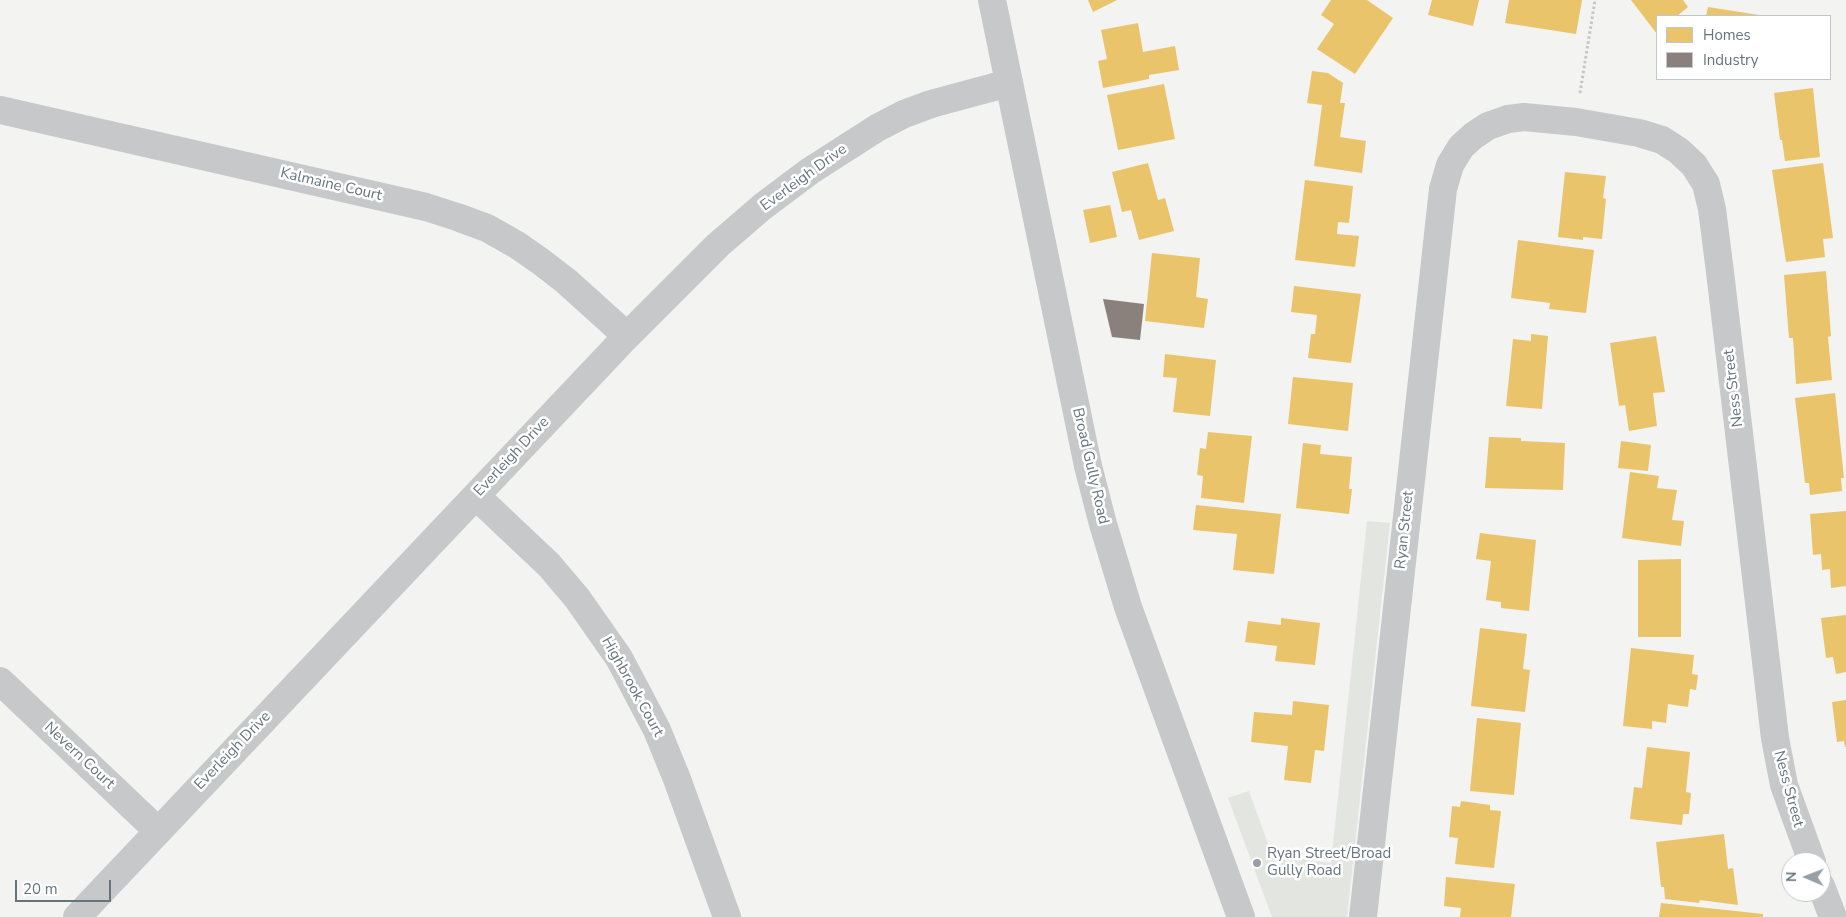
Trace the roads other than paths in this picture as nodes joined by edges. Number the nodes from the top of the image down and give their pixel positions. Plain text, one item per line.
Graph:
1 (992, 0) edge
2 (1009, 83) junction
3 (0, 110) edge
4 (1461, 147) joint
5 (627, 336) junction
6 (476, 496) junction
7 (0, 681) edge
8 (158, 830) junction
9 (1808, 852) edge
10 (1827, 902) edge
11 (77, 917) edge
12 (727, 917) edge
13 (1241, 917) edge
14 (1363, 917) edge
15 (1833, 917) edge

1 - 2 street, Broad Gully Road
2 - 5 street, Everleigh Drive
2 - 13 street, Broad Gully Road
3 - 5 street, Kalmaine Court
4 - 9 street, Ness Street
4 - 14 street, Ryan Street
5 - 6 street, Everleigh Drive
6 - 8 street, Everleigh Drive
6 - 12 street, Highbrook Court
7 - 8 street, Nevern Court
8 - 11 street, Everleigh Drive
10 - 15 street

